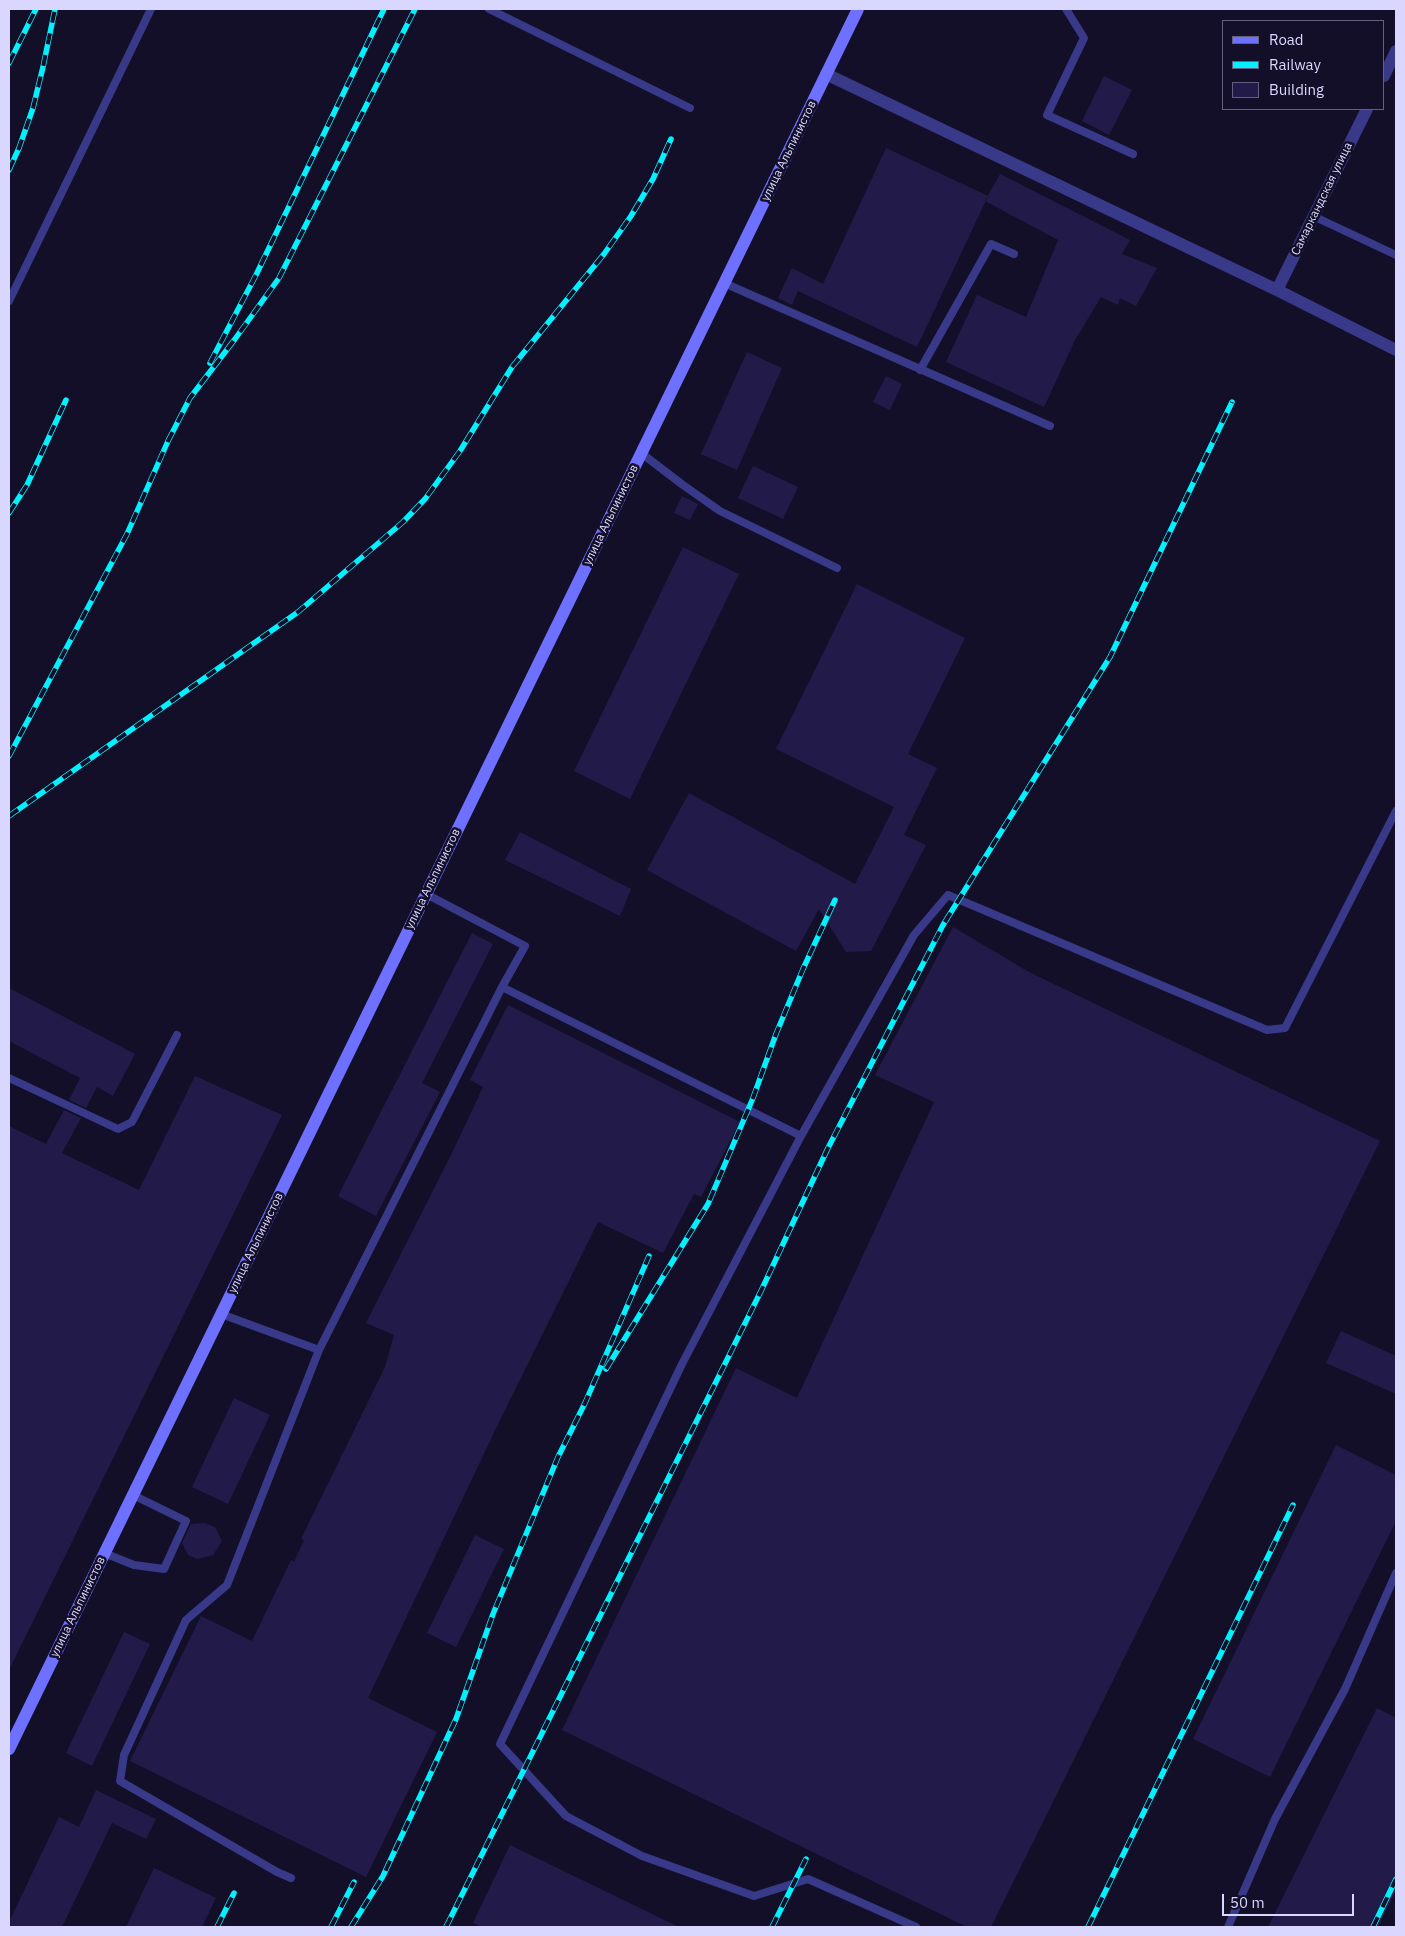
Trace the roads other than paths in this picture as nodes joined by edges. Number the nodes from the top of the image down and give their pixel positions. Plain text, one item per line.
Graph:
1 (151, 9) edge
2 (489, 9) edge
3 (858, 9) edge
4 (1066, 9) edge
5 (1396, 51) edge
6 (826, 74) junction
7 (1385, 74) edge
8 (690, 108) dead end
9 (1366, 110) edge
10 (1133, 154) dead end
11 (1313, 216) junction
12 (1014, 254) dead end
13 (1396, 255) edge
14 (724, 283) junction
15 (1277, 290) junction
16 (9, 301) edge
17 (1396, 350) edge
18 (920, 370) junction
19 (1050, 426) dead end
20 (641, 453) junction
21 (836, 568) dead end
22 (1396, 811) edge
23 (426, 894) junction
24 (502, 987) junction
25 (176, 1035) dead end
26 (9, 1078) edge
27 (801, 1136) junction
28 (221, 1314) junction
29 (319, 1350) junction
30 (133, 1495) junction
31 (104, 1553) junction
32 (1396, 1574) edge
33 (9, 1749) edge
34 (291, 1878) dead end
35 (916, 1927) edge
36 (1228, 1927) edge

1 - 16 lane
2 - 8 lane
3 - 6 main road, улица Альпинистов
4 - 10 lane
5 - 7 street
6 - 14 main road, улица Альпинистов
6 - 15 street
9 - 11 street, Самаркандская улица
11 - 13 lane
11 - 15 street, Самаркандская улица
12 - 18 lane
14 - 18 lane
14 - 20 main road, улица Альпинистов
15 - 17 street
18 - 19 lane
20 - 21 lane
20 - 23 main road, улица Альпинистов
22 - 27 lane
23 - 24 lane
23 - 28 main road, улица Альпинистов
24 - 27 lane
24 - 29 lane
25 - 26 lane
27 - 35 lane
28 - 29 lane
28 - 30 main road, улица Альпинистов
29 - 34 lane
30 - 31 main road, улица Альпинистов
30 - 31 lane
31 - 33 main road, улица Альпинистов
32 - 36 lane

